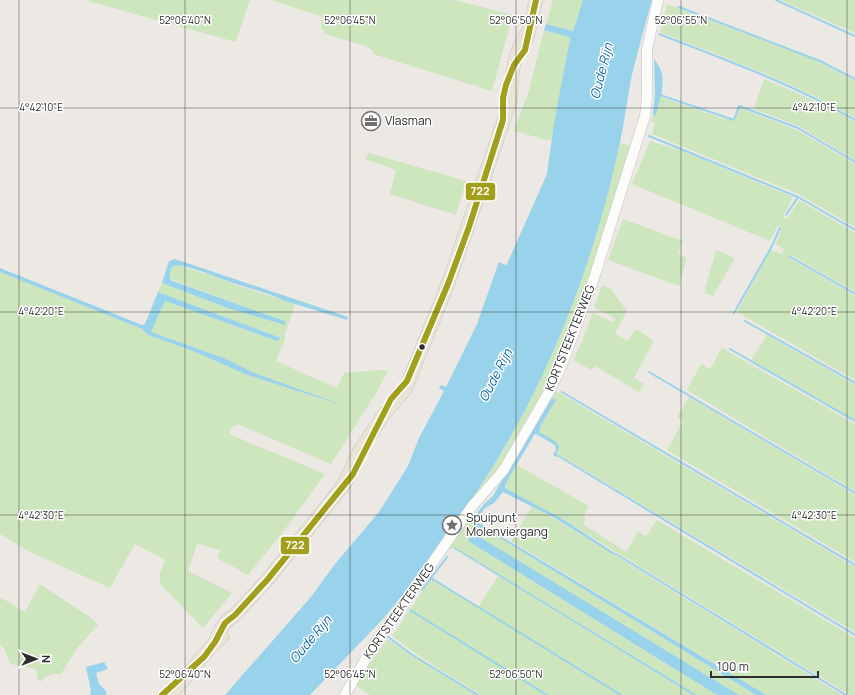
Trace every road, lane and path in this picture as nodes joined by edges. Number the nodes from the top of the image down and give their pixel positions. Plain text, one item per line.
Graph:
1 (536, 0) edge
2 (658, 0) edge
3 (189, 672) junction
4 (162, 695) edge
5 (169, 695) edge
6 (344, 695) edge

1 - 3 main road
2 - 6 street, KORTSTEEKTERWEG
3 - 4 main road
3 - 5 main road

